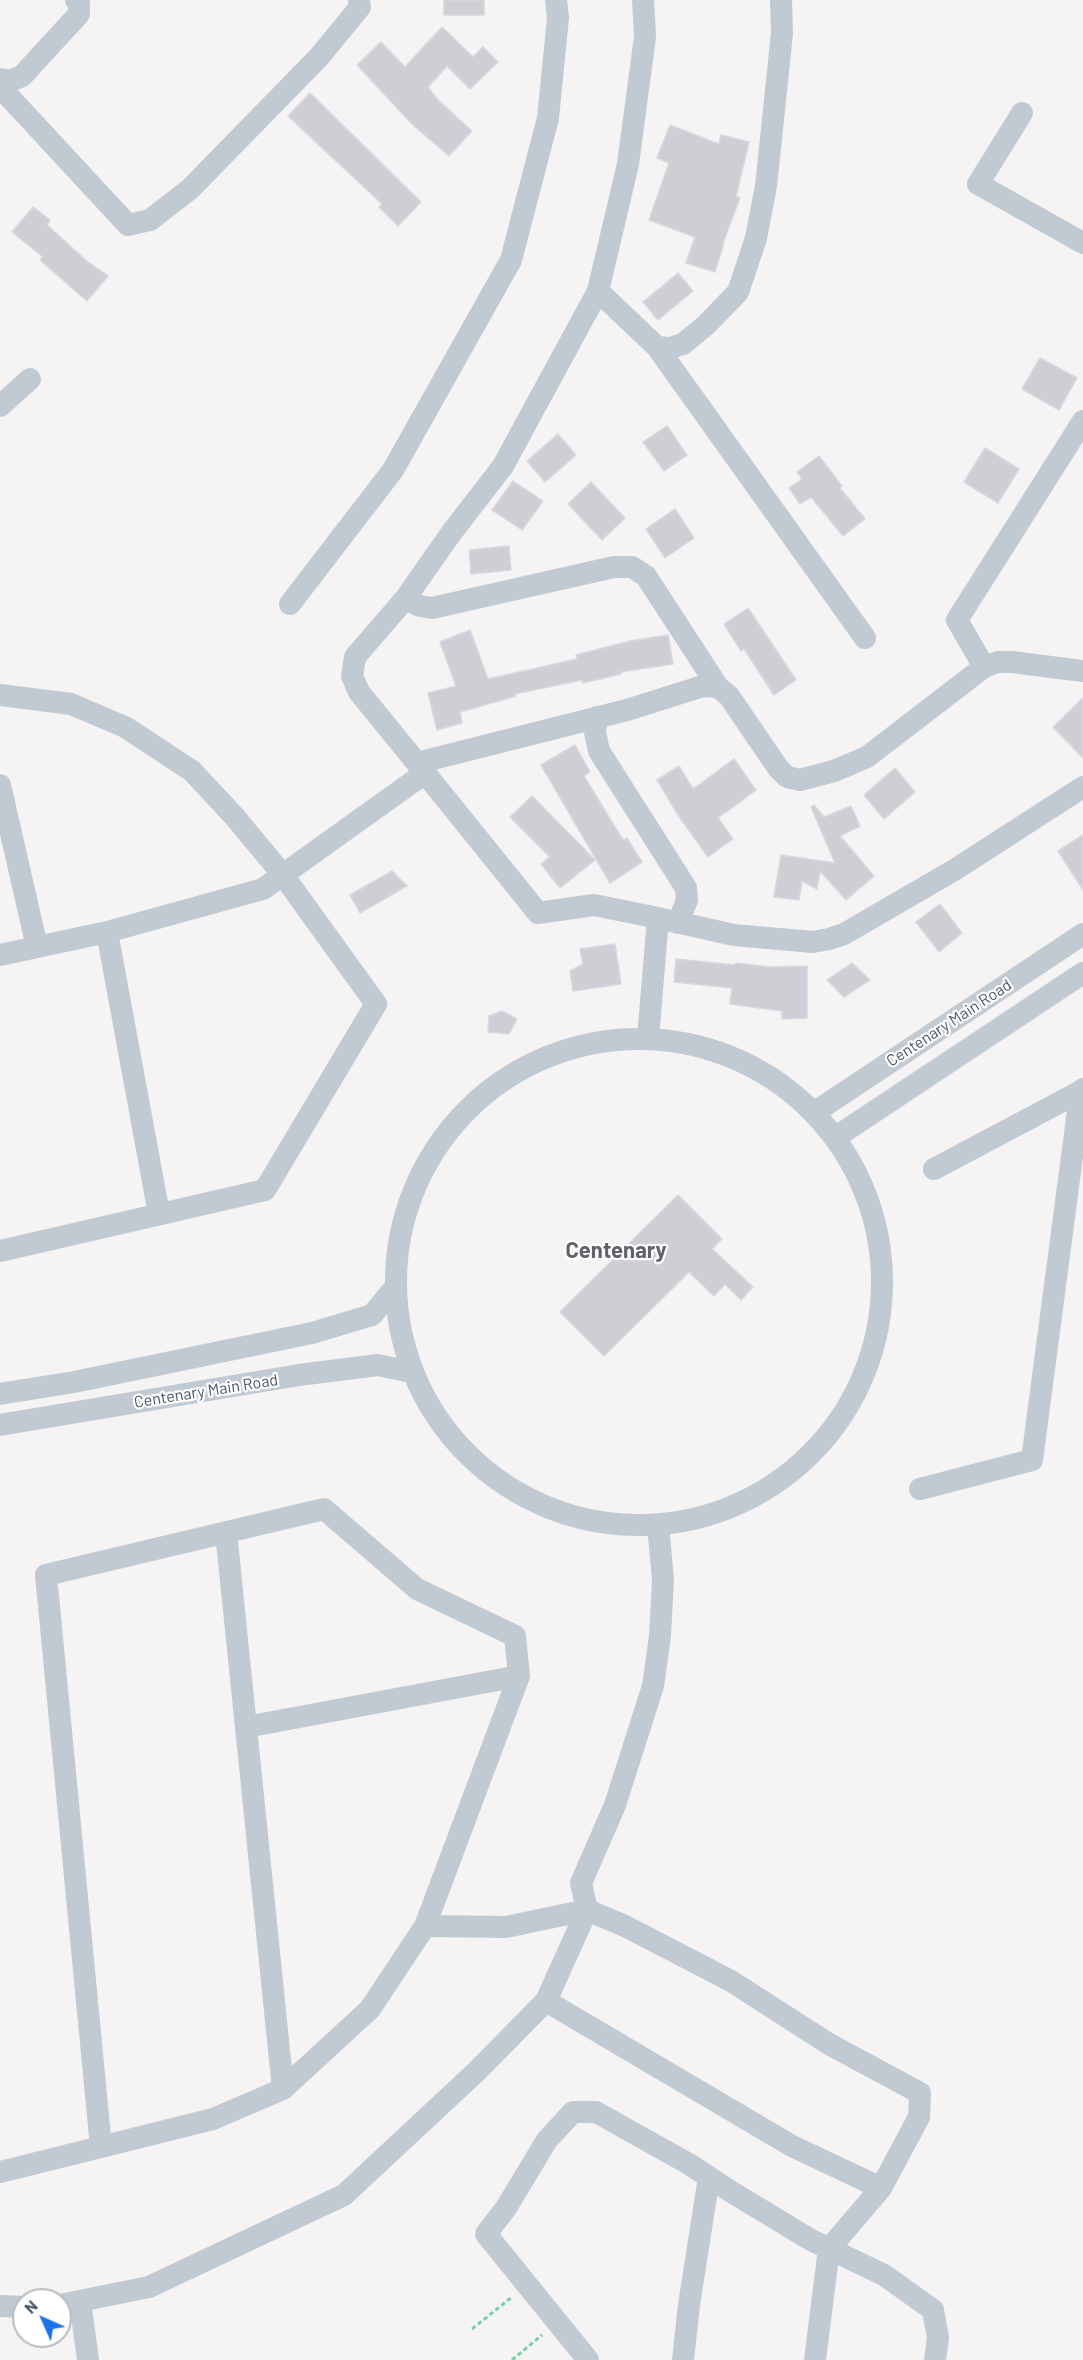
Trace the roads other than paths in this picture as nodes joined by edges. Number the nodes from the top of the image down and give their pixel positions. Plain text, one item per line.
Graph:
1 (359, 0) edge
2 (556, 0) edge
3 (643, 0) edge
4 (781, 0) edge
5 (83, 1) edge
6 (0, 79) edge
7 (0, 87) edge
8 (1022, 113) dead end
9 (1083, 243) edge
10 (598, 291) junction
11 (657, 347) junction
12 (30, 380) dead end
13 (0, 406) edge
14 (1083, 421) edge
15 (405, 599) junction
16 (290, 604) dead end
17 (865, 638) dead end
18 (984, 667) junction
19 (1083, 671) edge
20 (718, 687) junction
21 (0, 695) edge
22 (597, 717) junction
23 (421, 768) junction
24 (0, 784) edge
25 (1083, 787) edge
26 (283, 875) junction
27 (668, 920) junction
28 (107, 932) junction
29 (1083, 934) edge
30 (37, 947) junction
31 (0, 955) edge
32 (1083, 973) edge
33 (648, 1038) junction
34 (1083, 1090) edge
35 (814, 1112) junction
36 (836, 1137) junction
37 (934, 1169) dead end
38 (159, 1214) junction
39 (0, 1251) edge
40 (392, 1291) junction
41 (411, 1372) junction
42 (0, 1394) edge
43 (0, 1425) edge
44 (920, 1489) dead end
45 (658, 1525) junction
46 (226, 1532) junction
47 (519, 1676) junction
48 (246, 1726) junction
49 (587, 1910) junction
50 (425, 1926) junction
51 (546, 2001) junction
52 (283, 2089) junction
53 (101, 2147) junction
54 (0, 2172) edge
55 (709, 2177) junction
56 (881, 2188) junction
57 (829, 2249) junction
58 (72, 2303) edge
59 (72, 2309) edge
60 (88, 2360) edge
61 (588, 2360) edge
62 (683, 2360) edge
63 (815, 2360) edge
64 (935, 2360) edge

1 - 7 street
2 - 16 street
3 - 10 street
4 - 11 street
5 - 6 street
8 - 9 street
10 - 11 street
10 - 15 street
11 - 17 street
12 - 13 street
14 - 18 street
15 - 20 street
15 - 23 street
18 - 19 street
18 - 20 street
20 - 22 street
21 - 26 street
22 - 23 street
22 - 27 street
23 - 26 street
23 - 27 street
24 - 30 street
25 - 27 street
26 - 28 street
26 - 38 street
27 - 33 street
28 - 30 street
28 - 38 street
29 - 35 street, Centenary Main Road
30 - 31 street
32 - 36 street, Centenary Main Road
33 - 35 street, Centenary Main Road
33 - 40 street, Centenary Main Road
34 - 37 street
34 - 44 street
35 - 36 street, Centenary Main Road
36 - 45 street, Centenary Main Road
38 - 39 street
40 - 41 street, Centenary Main Road
40 - 42 street, Centenary Main Road
41 - 43 street, Centenary Main Road
41 - 45 street, Centenary Main Road
45 - 49 street
46 - 47 street
46 - 48 street
46 - 53 street
47 - 48 street
47 - 50 street
48 - 52 street
49 - 50 street
49 - 51 street
49 - 56 street
50 - 52 street
51 - 56 street
51 - 58 street
52 - 53 street
53 - 54 street
55 - 57 street
55 - 61 street
55 - 62 street
56 - 57 street
57 - 63 street
57 - 64 street
59 - 60 street

